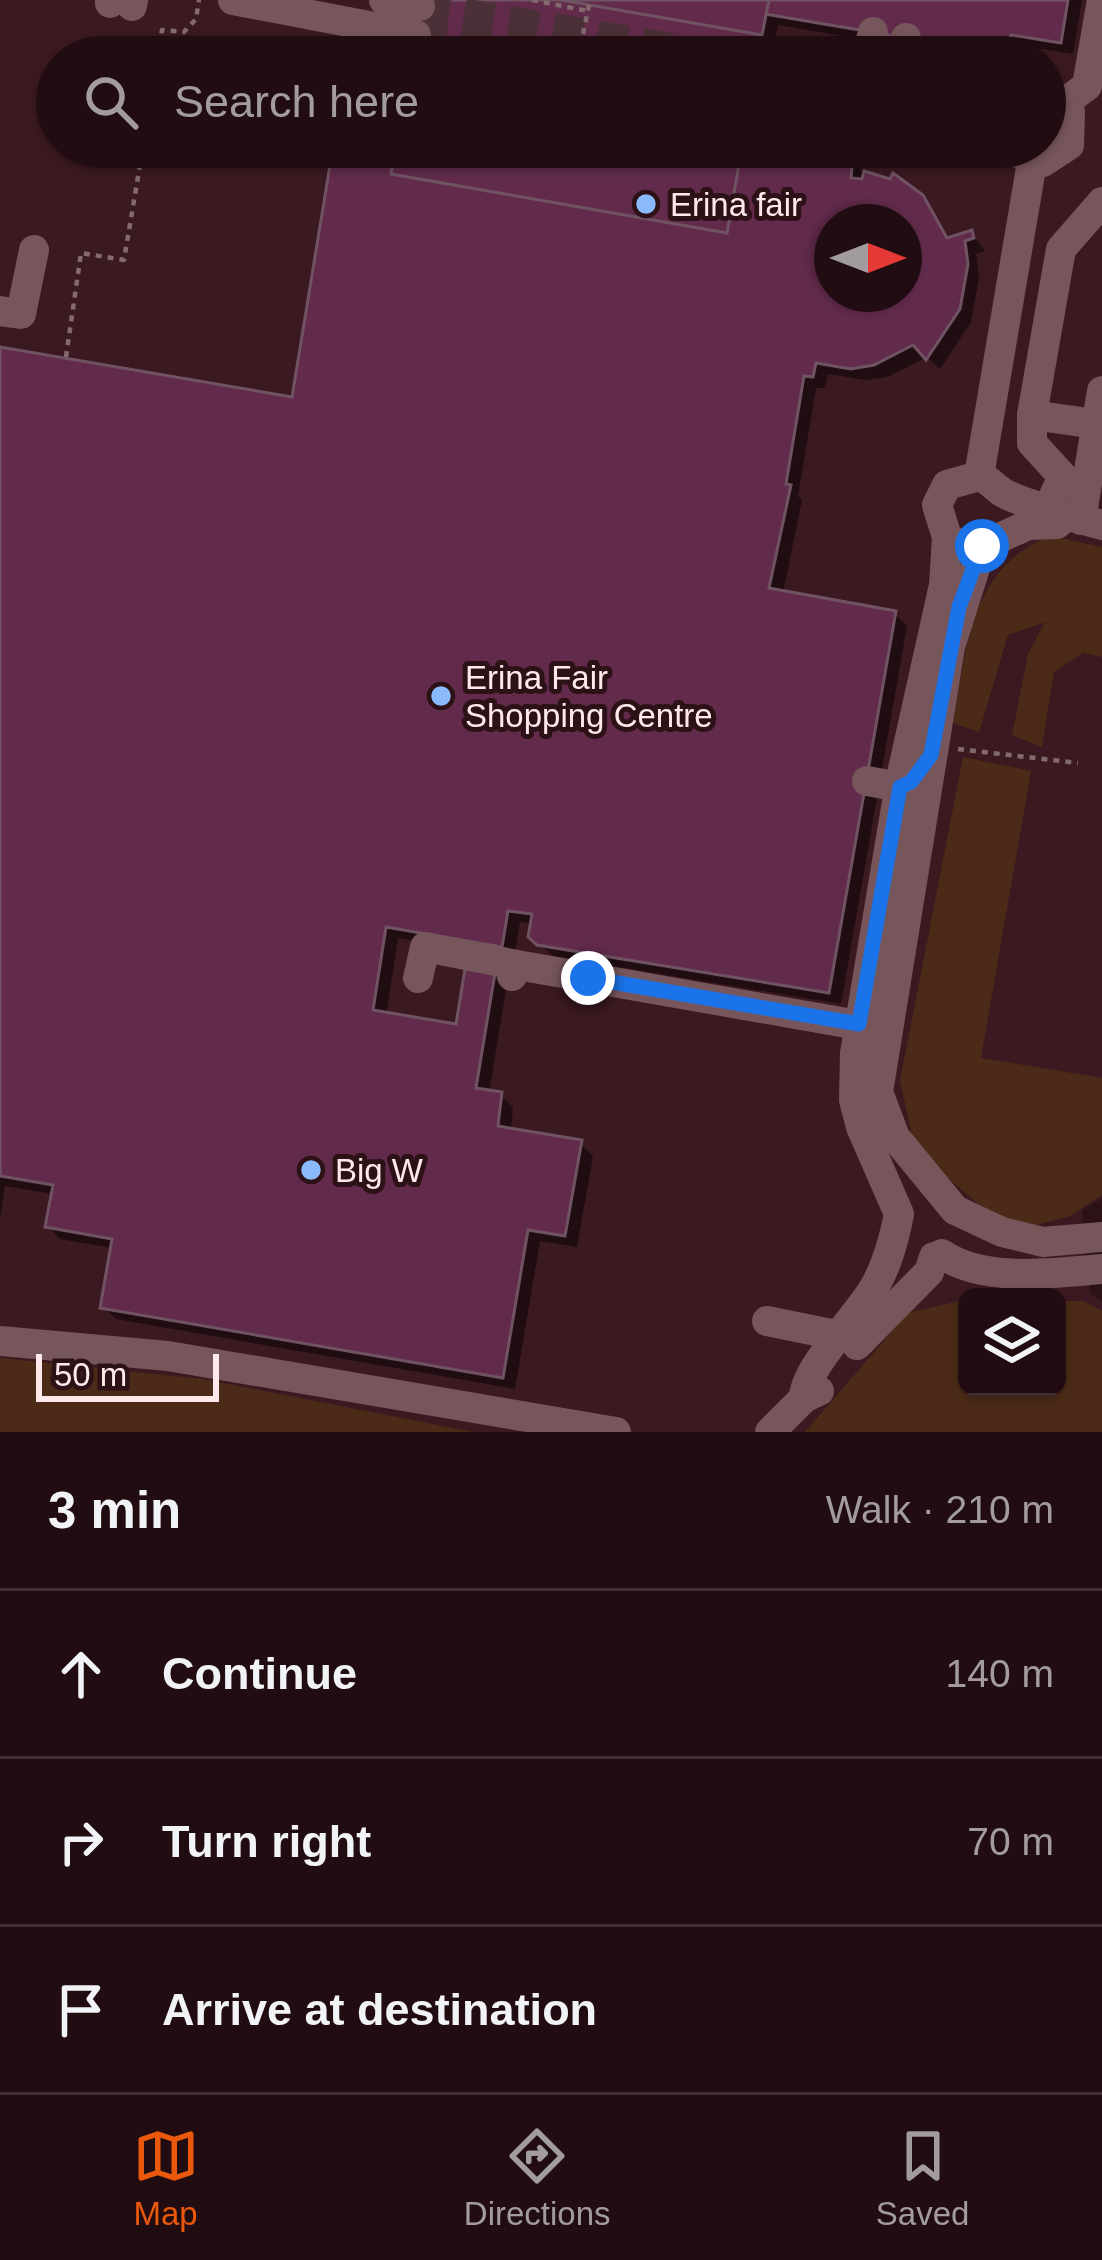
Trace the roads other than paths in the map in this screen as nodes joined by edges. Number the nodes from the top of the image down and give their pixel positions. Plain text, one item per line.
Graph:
1 (233, 0) edge
2 (384, 0) edge
3 (1102, 0) edge
4 (1066, 94) edge
5 (1066, 114) edge
6 (1066, 148) edge
7 (1013, 168) edge
8 (1102, 202) edge
9 (34, 250) dead end
10 (0, 310) edge
11 (1102, 391) edge
12 (1032, 415) junction
13 (1096, 424) junction
14 (991, 484) junction
15 (1074, 517) edge
16 (947, 537) junction
17 (990, 542) junction
18 (941, 752) junction
19 (868, 781) dead end
20 (900, 787) junction
21 (418, 978) dead end
22 (890, 1011) junction
23 (859, 1024) junction
24 (882, 1052) junction
25 (948, 1203) junction
26 (898, 1224) junction
27 (1102, 1238) edge
28 (938, 1255) junction
29 (1102, 1269) edge
30 (767, 1322) dead end
31 (841, 1336) junction
32 (0, 1341) edge
33 (805, 1398) junction
34 (616, 1432) edge
35 (770, 1432) edge

1 - 2 lane
3 - 4 lane
5 - 6 lane
7 - 14 lane
8 - 12 lane
9 - 10 lane
11 - 13 lane
12 - 13 lane
12 - 15 lane
13 - 15 lane
14 - 15 lane
14 - 16 lane
14 - 17 lane
15 - 17 lane
16 - 17 lane
16 - 20 lane
17 - 18 lane
18 - 20 lane
18 - 22 lane
19 - 20 lane
20 - 23 lane
21 - 23 lane
22 - 23 lane
22 - 24 lane
23 - 24 lane
23 - 26 lane
24 - 25 lane
25 - 26 lane
25 - 27 lane
25 - 28 lane
26 - 28 lane
26 - 31 lane
28 - 29 lane
28 - 33 lane
30 - 31 lane
31 - 33 lane
32 - 34 lane
33 - 35 lane

